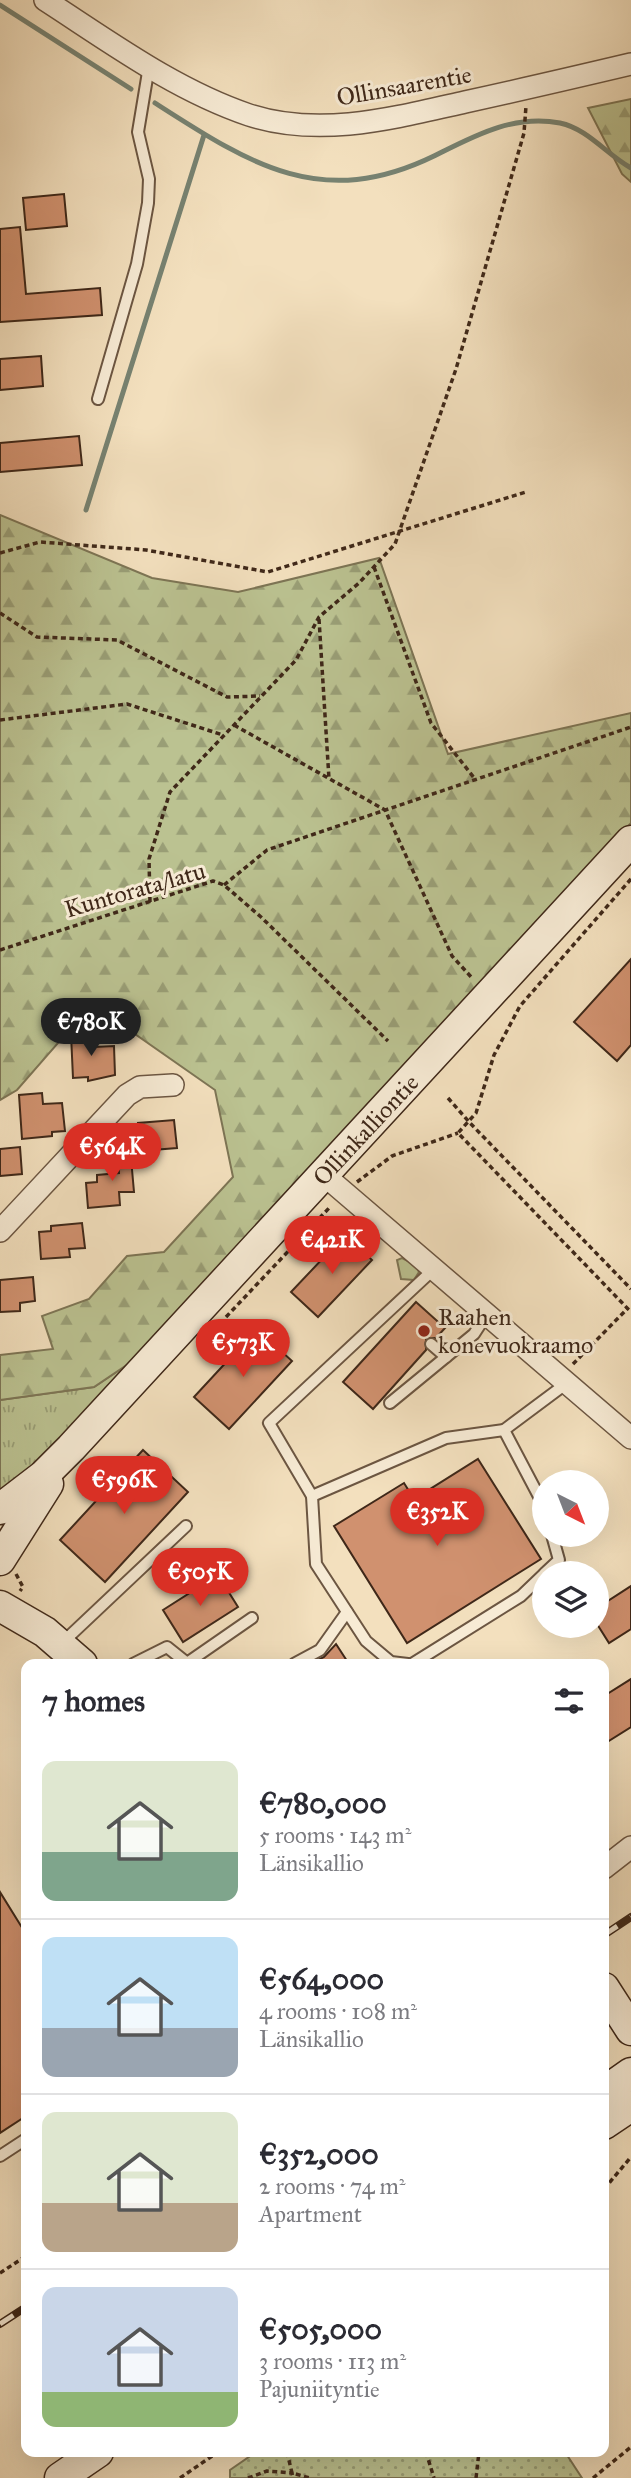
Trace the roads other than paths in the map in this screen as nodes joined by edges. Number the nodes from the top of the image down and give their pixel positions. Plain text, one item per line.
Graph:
1 (45, 0) edge
2 (631, 64) edge
3 (149, 66) junction
4 (98, 399) dead end
5 (631, 841) edge
6 (173, 1084) dead end
7 (335, 1184) junction
8 (0, 1231) edge
9 (434, 1269) junction
10 (487, 1314) junction
11 (431, 1344) dead end
12 (446, 1357) junction
13 (564, 1380) junction
14 (390, 1403) dead end
15 (504, 1430) junction
16 (631, 1438) edge
17 (71, 1448) junction
18 (532, 1483) edge
19 (312, 1496) junction
20 (0, 1509) edge
21 (186, 1526) dead end
22 (4, 1572) edge
23 (532, 1586) edge
24 (347, 1612) junction
25 (252, 1618) dead end
26 (62, 1647) edge
27 (143, 1659) edge
28 (182, 1659) edge
29 (193, 1659) edge
30 (303, 1659) edge
31 (387, 1659) edge
32 (418, 1659) edge
33 (631, 1847) edge
34 (609, 1864) edge
35 (609, 1974) edge
36 (631, 1989) edge
37 (609, 1996) edge
38 (631, 2030) edge
39 (631, 2073) edge
40 (609, 2088) edge
41 (631, 2106) edge
42 (609, 2121) edge
43 (21, 2142) edge
44 (0, 2156) edge
45 (91, 2457) edge
46 (60, 2478) edge

1 - 3 street, Ollinsaarentie
2 - 3 street, Ollinsaarentie
3 - 4 lane
5 - 7 street, Ollinkalliontie
6 - 8 street
7 - 9 street
7 - 17 street, Ollinkalliontie
9 - 10 street
9 - 19 lane
10 - 12 lane
10 - 13 street
11 - 12 lane
12 - 14 lane
13 - 15 lane
13 - 16 street
15 - 18 lane
15 - 19 lane
17 - 20 street, Ollinkalliontie
17 - 22 street, Ollinkalliontie
19 - 24 lane
21 - 26 lane
22 - 26 street
23 - 32 lane
24 - 30 lane
24 - 31 lane
25 - 29 lane
27 - 28 lane
33 - 34 street
35 - 36 street
37 - 38 street
39 - 40 street
41 - 42 street
43 - 44 lane
45 - 46 street

